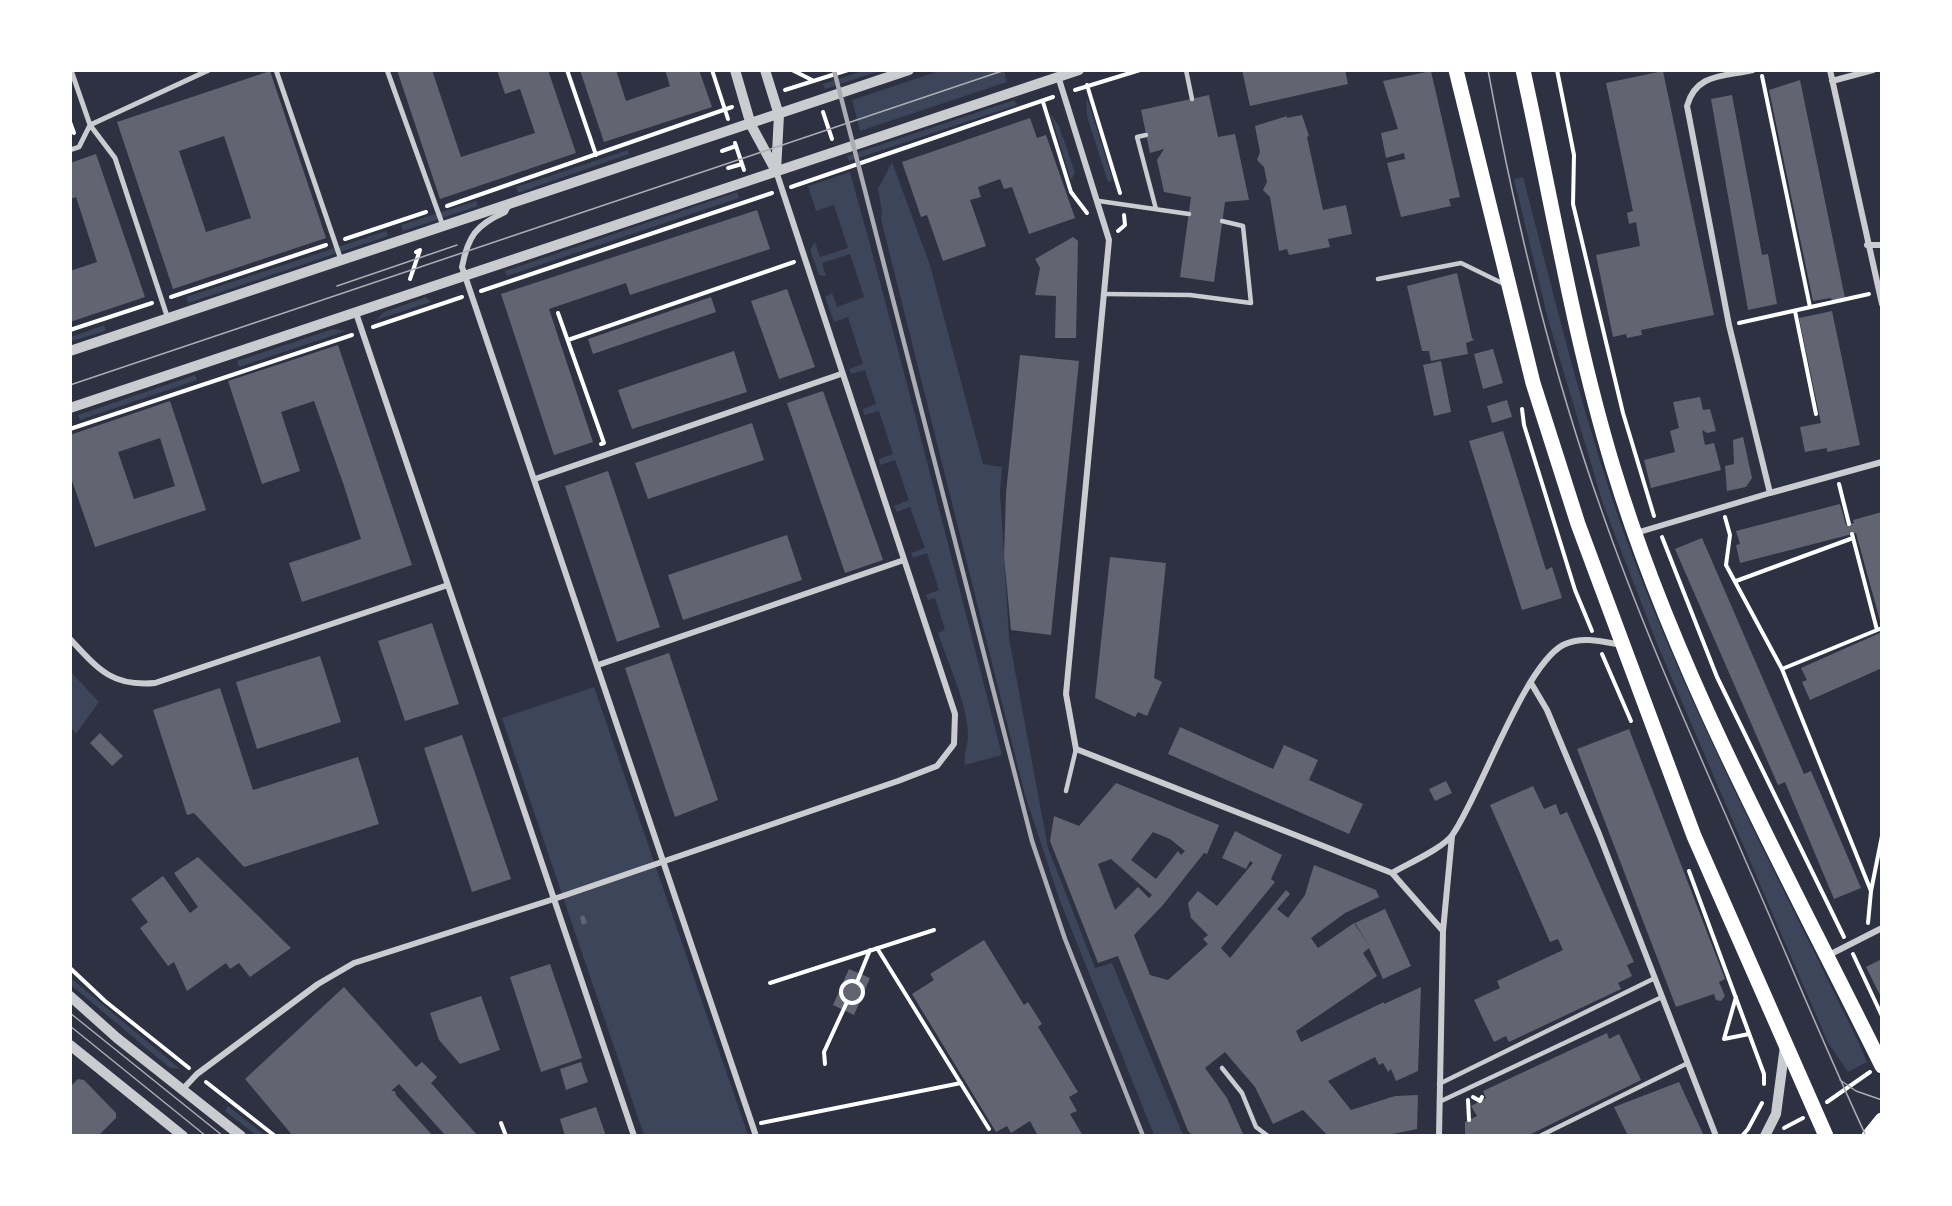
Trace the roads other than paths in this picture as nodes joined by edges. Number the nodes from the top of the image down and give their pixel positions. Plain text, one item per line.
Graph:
1 (71, 70) edge
2 (209, 70) edge
3 (276, 70) edge
4 (387, 70) edge
5 (735, 70) edge
6 (765, 70) edge
7 (909, 70) edge
8 (1079, 70) edge
9 (1186, 70) edge
10 (1456, 70) edge
11 (1523, 70) edge
12 (1753, 70) edge
13 (1830, 70) edge
14 (1873, 70) edge
15 (1057, 73) edge
16 (1832, 81) junction
17 (1192, 99) dead end
18 (779, 115) junction
19 (90, 125) junction
20 (751, 125) junction
21 (1146, 135) dead end
22 (70, 150) edge
23 (776, 171) junction
24 (1099, 201) junction
25 (508, 206) junction
26 (1156, 209) junction
27 (1189, 214) dead end
28 (1222, 221) dead end
29 (443, 226) junction
30 (1867, 245) junction
31 (1881, 245) edge
32 (341, 260) junction
33 (465, 276) junction
34 (1378, 279) dead end
35 (1508, 286) junction
36 (1105, 294) junction
37 (1881, 304) edge
38 (356, 313) junction
39 (168, 319) junction
40 (70, 351) edge
41 (841, 374) junction
42 (70, 408) edge
43 (1881, 462) edge
44 (535, 479) junction
45 (1770, 494) junction
46 (1636, 533) junction
47 (904, 560) junction
48 (448, 585) junction
49 (70, 639) edge
50 (1621, 645) junction
51 (598, 665) junction
52 (1531, 684) junction
53 (1076, 749) junction
54 (1066, 792) dead end
55 (1452, 836) junction
56 (664, 861) junction
57 (1392, 873) junction
58 (554, 899) junction
59 (1881, 928) edge
60 (1443, 931) junction
61 (1828, 956) junction
62 (1654, 978) junction
63 (70, 996) edge
64 (1662, 998) junction
65 (1786, 1043) junction
66 (70, 1045) edge
67 (1688, 1063) junction
68 (1222, 1068) dead end
69 (1879, 1068) edge
70 (1439, 1084) junction
71 (182, 1090) junction
72 (1439, 1102) junction
73 (1881, 1120) edge
74 (1437, 1135) edge
75 (183, 1136) edge
76 (241, 1136) edge
77 (634, 1136) edge
78 (756, 1136) edge
79 (1268, 1136) edge
80 (1540, 1136) edge
81 (1716, 1136) edge
82 (1765, 1136) edge
83 (1826, 1136) edge
84 (1869, 1136) edge

1 - 19 street
2 - 19 street
3 - 32 street
4 - 29 street
5 - 20 street
6 - 18 street
7 - 18 street
8 - 15 street
9 - 17 lane
10 - 35 main road
11 - 46 main road
12 - 45 street
13 - 16 street
14 - 16 street
15 - 23 street
15 - 24 street
16 - 30 street
18 - 20 street
18 - 23 street
19 - 22 street
19 - 39 street
20 - 23 street
20 - 25 street
21 - 26 lane
23 - 33 street
23 - 41 street
24 - 26 lane
24 - 36 street
25 - 29 street
25 - 33 street
26 - 27 lane
28 - 36 lane
29 - 32 street
30 - 31 street
30 - 37 street
32 - 39 street
33 - 38 street
33 - 44 street
34 - 35 lane
35 - 50 main road
36 - 53 street
38 - 42 street
38 - 48 street
39 - 40 street
41 - 44 street
41 - 47 street
43 - 45 street
44 - 51 street
45 - 46 street
46 - 61 main road
47 - 51 street
47 - 56 street
48 - 49 street
48 - 58 street
50 - 52 street
50 - 65 main road
51 - 56 street
52 - 55 street
52 - 62 street
53 - 54 lane
53 - 57 street
55 - 57 street
55 - 60 street
56 - 58 street
56 - 78 street
57 - 60 street
58 - 71 street
58 - 77 street
59 - 61 street
60 - 70 street
61 - 69 main road
62 - 64 street
62 - 70 lane
63 - 71 street
64 - 67 street
64 - 72 lane
65 - 82 street
65 - 83 main road
66 - 75 street
67 - 80 lane
67 - 81 street
68 - 79 lane
70 - 72 street
71 - 76 street
72 - 74 street
73 - 84 main road

